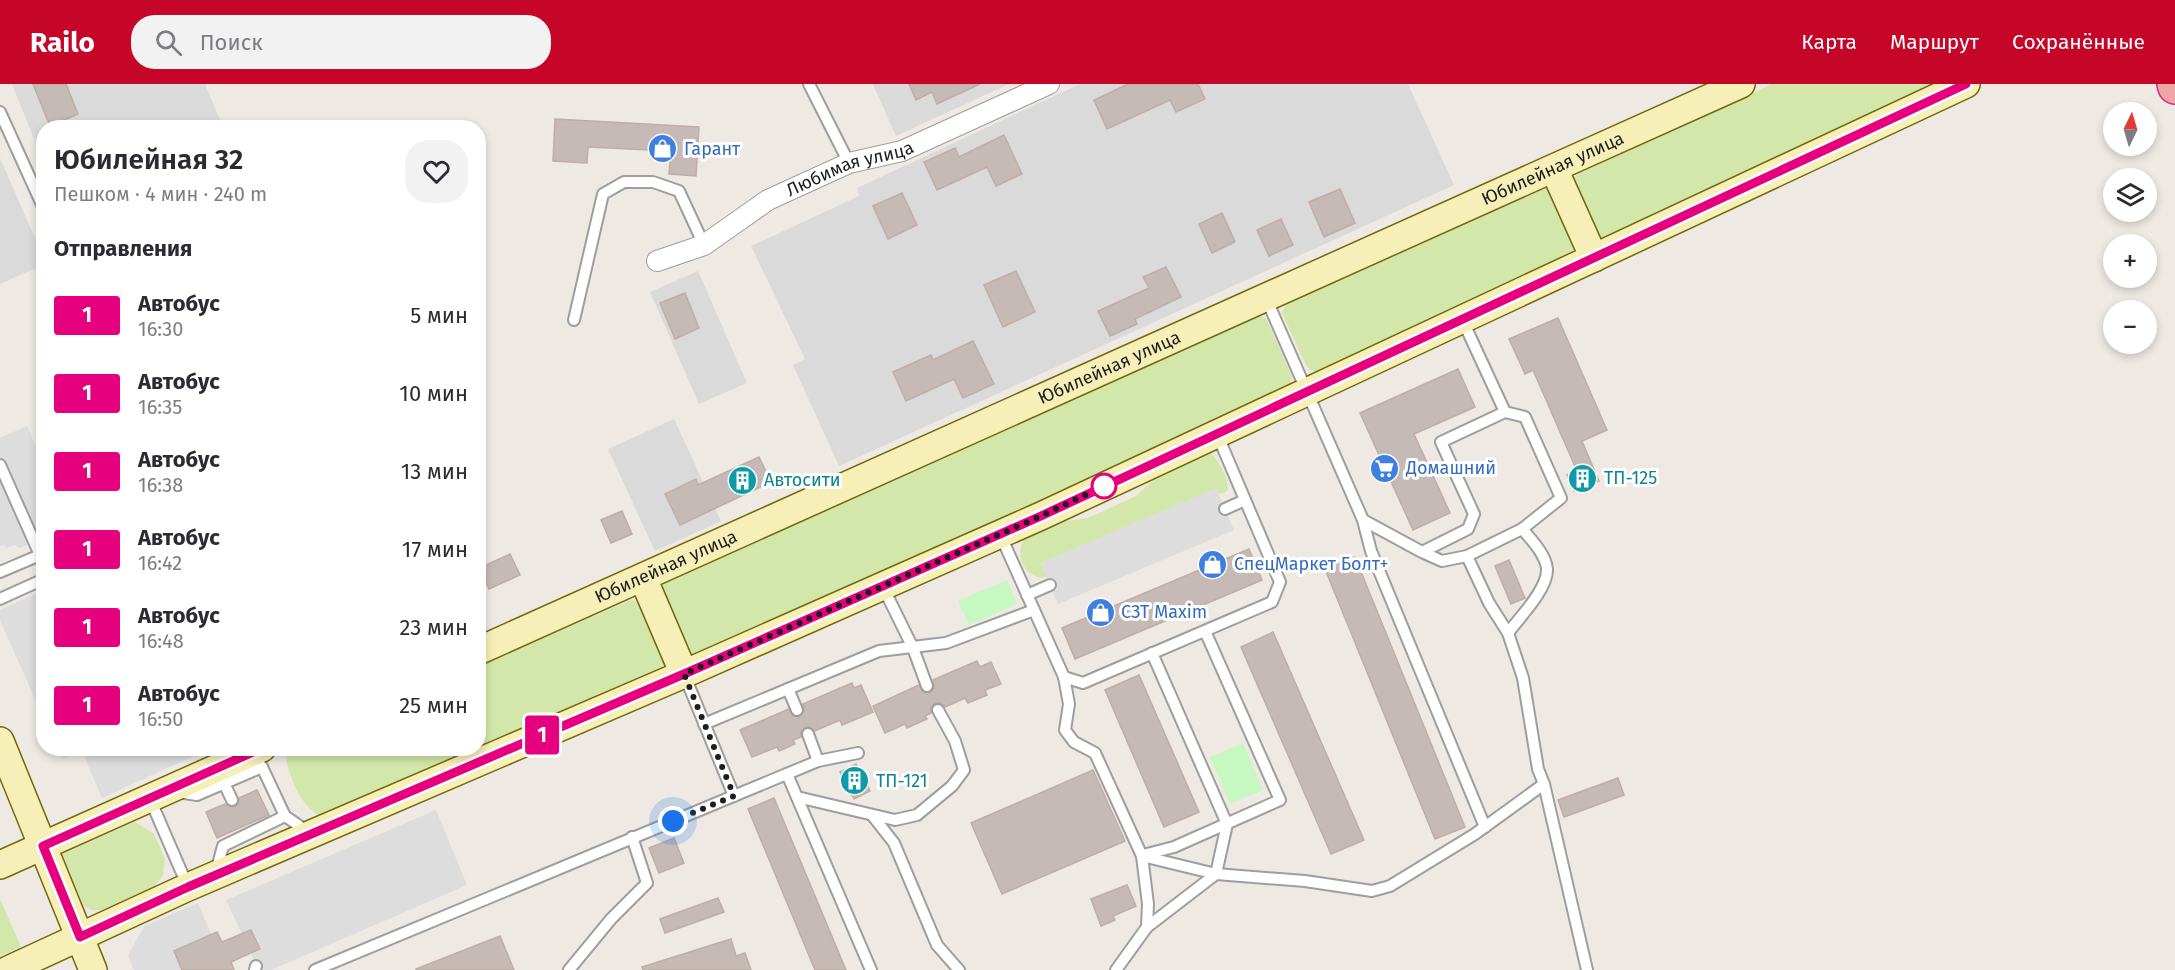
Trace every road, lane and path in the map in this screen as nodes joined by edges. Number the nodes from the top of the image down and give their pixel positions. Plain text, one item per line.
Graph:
1 (809, 84) edge
2 (1049, 84) edge
3 (1741, 84) edge
4 (1966, 84) edge
5 (0, 112) edge
6 (849, 163) junction
7 (1554, 169) junction
8 (36, 191) edge
9 (704, 245) junction
10 (1594, 258) junction
11 (657, 261) dead end
12 (1266, 296) junction
13 (1462, 318) junction
14 (574, 320) dead end
15 (1308, 392) junction
16 (1505, 412) junction
17 (1216, 433) junction
18 (0, 465) edge
19 (1245, 500) junction
20 (1225, 509) dead end
21 (1363, 520) junction
22 (1522, 529) junction
23 (1000, 534) junction
24 (36, 546) edge
25 (1422, 552) junction
26 (1467, 556) junction
27 (36, 557) edge
28 (0, 572) edge
29 (643, 578) junction
30 (36, 583) edge
31 (1050, 585) dead end
32 (883, 586) junction
33 (1028, 595) junction
34 (0, 599) edge
35 (1034, 610) junction
36 (1205, 631) junction
37 (1508, 633) junction
38 (486, 647) edge
39 (913, 648) junction
40 (1152, 653) junction
41 (684, 674) junction
42 (1064, 677) junction
43 (927, 686) dead end
44 (788, 689) junction
45 (797, 710) dead end
46 (938, 710) dead end
47 (704, 724) junction
48 (808, 734) dead end
49 (0, 741) edge
50 (858, 753) dead end
51 (250, 756) edge
52 (251, 756) edge
53 (253, 756) edge
54 (818, 761) junction
55 (787, 774) junction
56 (224, 783) junction
57 (1544, 784) junction
58 (159, 795) junction
59 (734, 796) junction
60 (797, 797) junction
61 (232, 800) dead end
62 (872, 815) junction
63 (285, 816) junction
64 (1227, 824) junction
65 (1485, 827) junction
66 (311, 834) junction
67 (633, 837) junction
68 (43, 846) junction
69 (1142, 856) junction
70 (0, 865) edge
71 (1216, 874) junction
72 (214, 876) junction
73 (188, 887) junction
74 (1147, 927) junction
75 (80, 937) junction
76 (1588, 969) edge
77 (8, 970) edge
78 (93, 970) edge
79 (315, 970) edge
80 (569, 970) edge
81 (871, 970) edge
82 (959, 970) edge
83 (1116, 970) edge

1 - 6 lane
2 - 6 street, Любимая улица
3 - 7 main road, Юбилейная улица
4 - 10 main road
5 - 8 lane
6 - 9 street, Любимая улица
7 - 10 main road
7 - 12 main road, Юбилейная улица
9 - 11 street, Любимая улица
9 - 14 lane
10 - 13 main road
12 - 15 lane
12 - 29 main road, Юбилейная улица
13 - 15 main road
13 - 16 lane
15 - 17 main road
15 - 21 lane
16 - 22 lane
16 - 25 lane
17 - 19 lane
17 - 23 main road
18 - 24 lane
19 - 20 lane
19 - 36 lane
21 - 25 lane
21 - 65 lane
22 - 26 lane
22 - 37 lane
23 - 32 main road
23 - 33 lane
25 - 26 lane
26 - 37 lane
27 - 28 lane
29 - 38 main road, Юбилейная улица
29 - 41 main road
30 - 34 lane
31 - 33 lane
32 - 39 lane
32 - 41 main road
33 - 35 lane
35 - 39 lane
35 - 42 lane
36 - 40 lane
36 - 64 lane
37 - 57 lane
39 - 43 lane
39 - 44 lane
40 - 42 lane
40 - 64 lane
41 - 47 lane
41 - 66 main road
42 - 69 lane
44 - 45 lane
44 - 47 lane
46 - 62 lane
47 - 59 lane
48 - 54 lane
49 - 68 main road
50 - 54 lane
51 - 58 main road
52 - 56 lane
53 - 63 lane
54 - 55 lane
55 - 59 lane
55 - 60 lane
56 - 58 lane
56 - 61 lane
57 - 65 lane
57 - 76 lane
58 - 68 main road
58 - 73 lane
59 - 67 lane
60 - 62 lane
60 - 81 lane
62 - 82 lane
63 - 66 lane
63 - 72 lane
64 - 69 lane
64 - 71 lane
65 - 71 lane
66 - 72 main road
67 - 79 lane
67 - 80 lane
68 - 70 main road
68 - 75 main road
69 - 71 lane
69 - 74 lane
71 - 74 lane
72 - 73 main road
73 - 75 main road
74 - 83 lane
75 - 77 main road
75 - 78 main road

